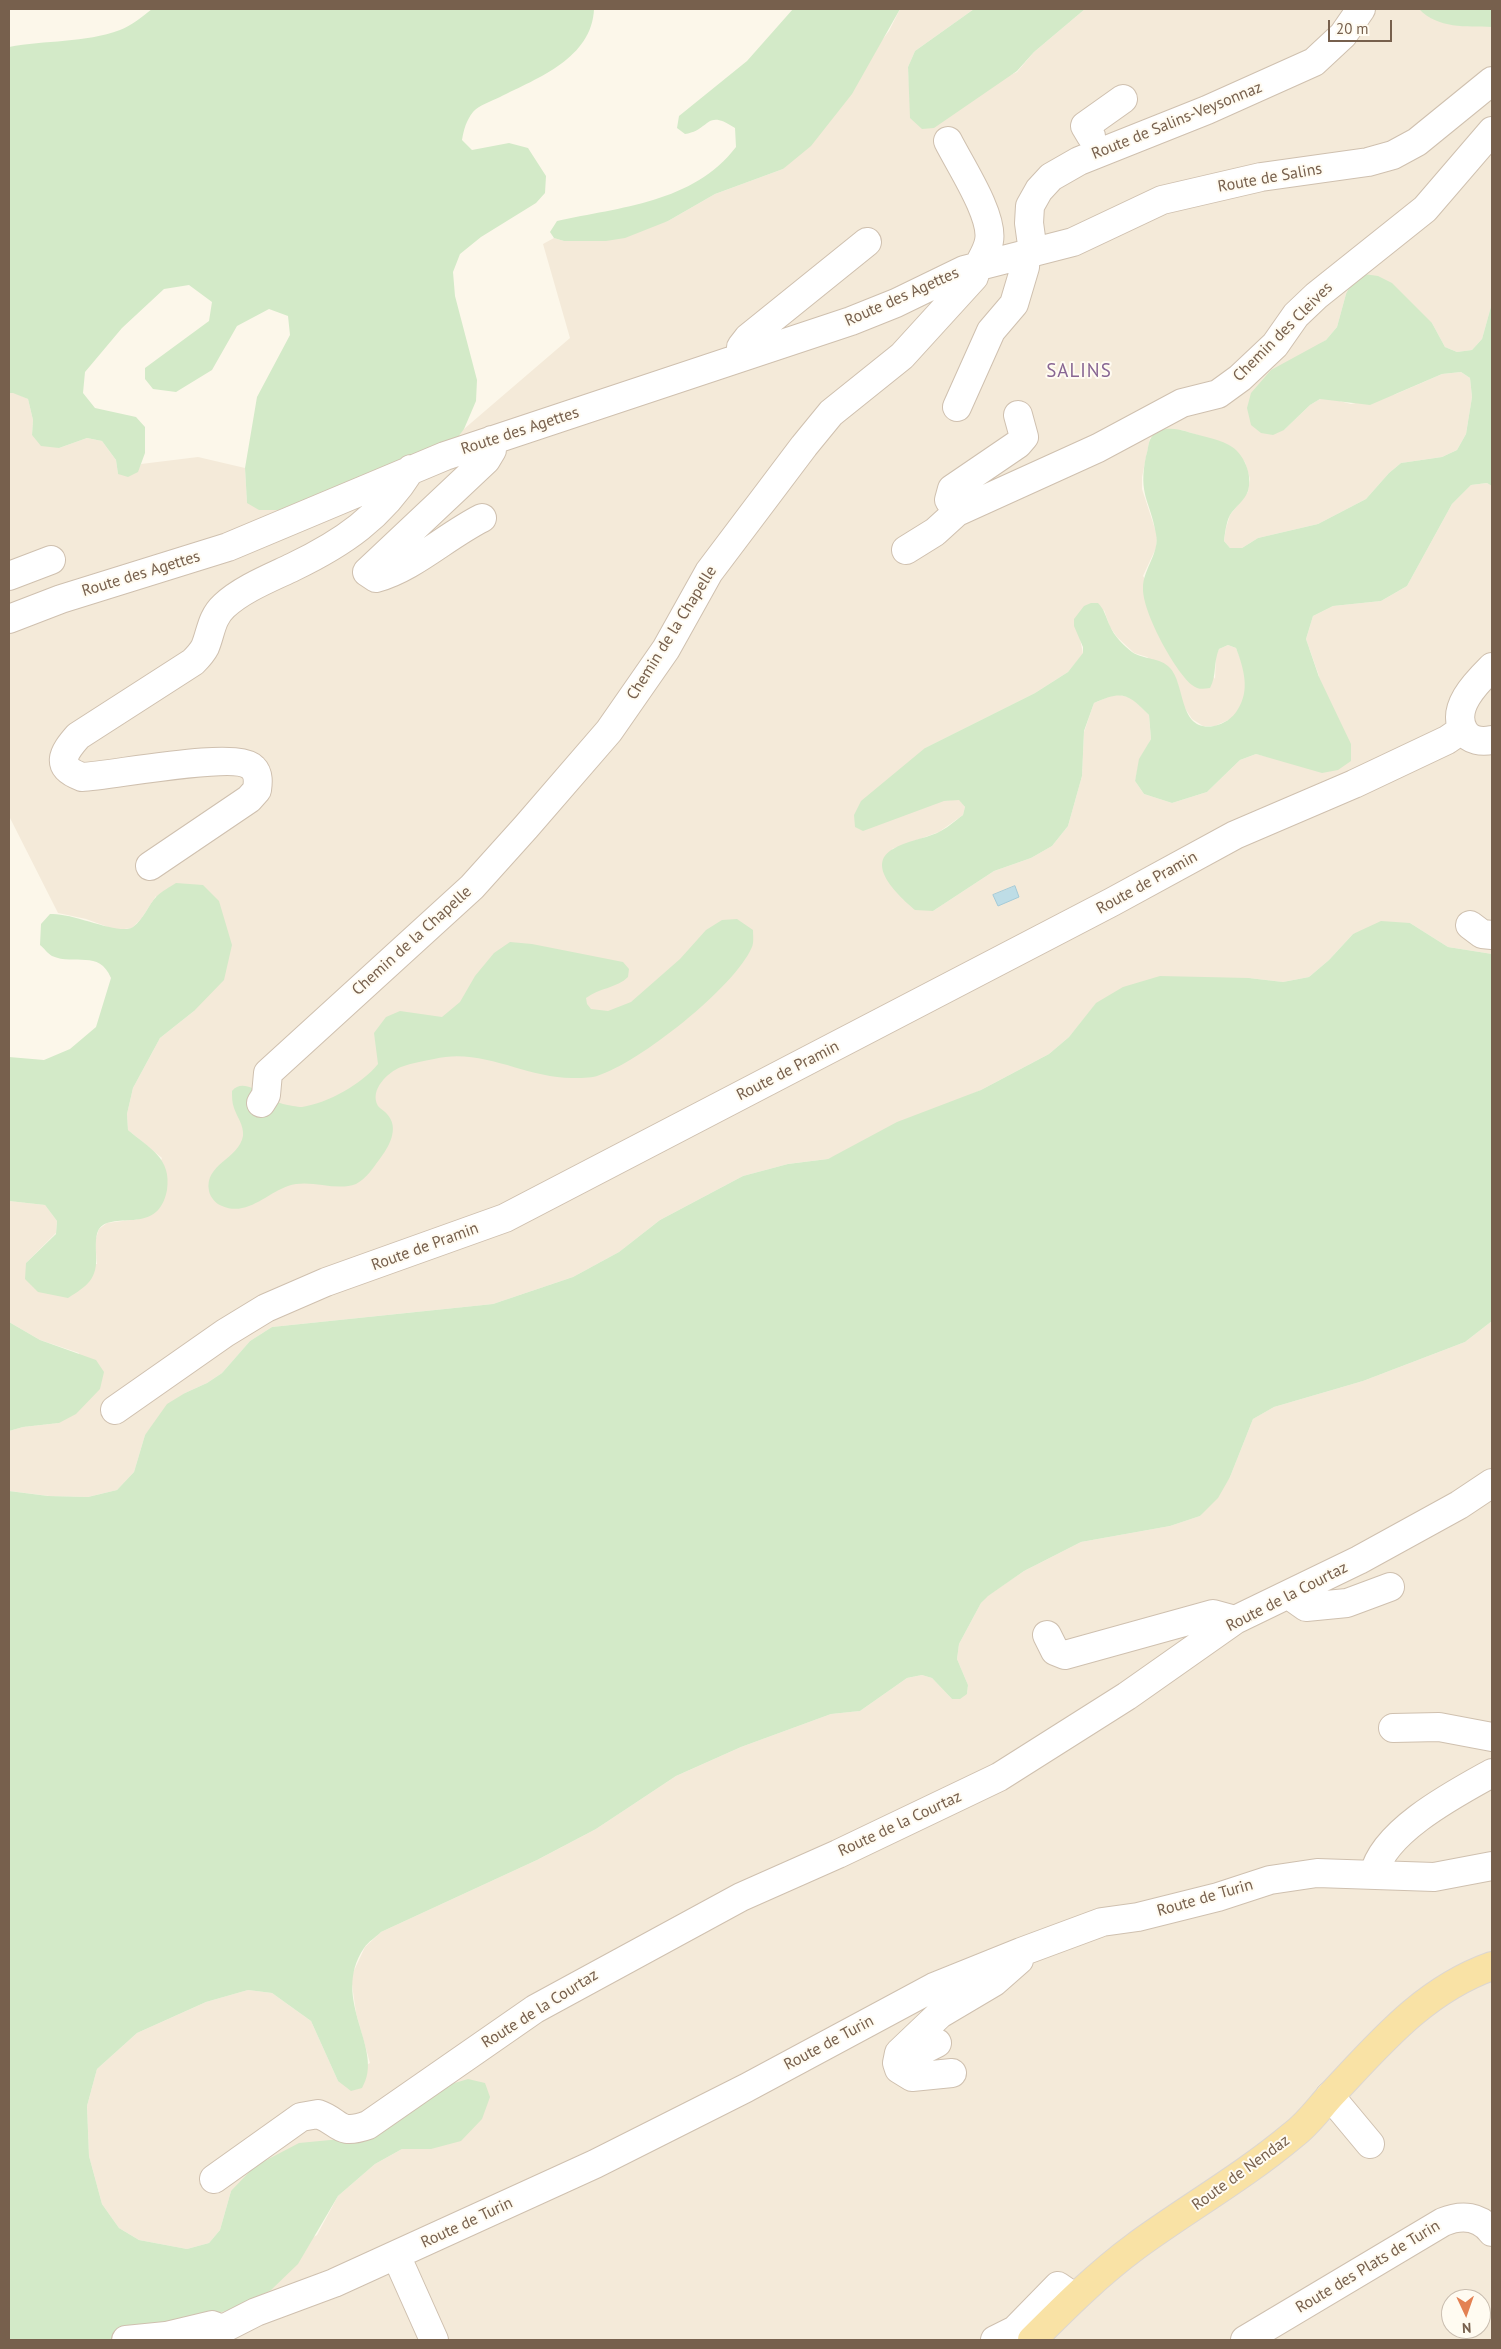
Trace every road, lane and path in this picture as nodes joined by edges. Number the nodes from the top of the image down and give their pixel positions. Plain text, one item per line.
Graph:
1 (1361, 9) edge
2 (1492, 81) edge
3 (1123, 100) dead end
4 (1207, 110) junction
5 (1492, 131) edge
6 (948, 142) dead end
7 (867, 242) dead end
8 (1030, 253) junction
9 (977, 266) junction
10 (741, 357) junction
11 (957, 407) dead end
12 (1018, 415) dead end
13 (492, 440) junction
14 (411, 470) junction
15 (957, 512) junction
16 (482, 518) dead end
17 (906, 550) dead end
18 (9, 576) edge
19 (60, 579) junction
20 (9, 619) edge
21 (1492, 667) edge
22 (1463, 729) junction
23 (1492, 740) edge
24 (150, 866) dead end
25 (261, 1103) dead end
26 (115, 1410) dead end
27 (1492, 1483) edge
28 (1390, 1587) dead end
29 (1290, 1595) junction
30 (1235, 1620) junction
31 (1047, 1635) dead end
32 (1392, 1728) dead end
33 (1492, 1737) edge
34 (1492, 1774) edge
35 (1492, 1866) edge
36 (1374, 1874) junction
37 (1021, 1952) junction
38 (1492, 1966) edge
39 (937, 2043) dead end
40 (897, 2063) junction
41 (952, 2072) dead end
42 (1330, 2096) junction
43 (1370, 2144) dead end
44 (214, 2179) dead end
45 (1492, 2232) edge
46 (396, 2255) junction
47 (1074, 2297) junction
48 (211, 2335) edge
49 (126, 2340) edge
50 (434, 2340) edge
51 (995, 2340) edge
52 (1032, 2340) edge
53 (1245, 2340) edge

1 - 4 street, Route de Salins-Veysonnaz
2 - 8 street, Route de Salins
3 - 4 street
4 - 8 street, Route de Salins-Veysonnaz
5 - 15 street, Chemin des Cleives
6 - 9 street, Chemin de la Chapelle
7 - 10 street
8 - 9 street, Route des Agettes
8 - 11 street, Route de Salins-Veysonnaz
9 - 10 street, Route des Agettes
9 - 25 street, Chemin de la Chapelle
10 - 13 street, Route des Agettes
12 - 15 street
13 - 14 street, Route des Agettes
13 - 16 street
14 - 19 street, Route des Agettes
14 - 24 street
15 - 17 street, Chemin des Cleives
18 - 19 street
19 - 20 street, Route des Agettes
21 - 22 street
22 - 23 street
22 - 26 street, Route de Pramin
27 - 29 street, Route de la Courtaz
28 - 29 street
29 - 30 street, Route de la Courtaz
30 - 31 street
30 - 44 street, Route de la Courtaz
32 - 33 street
34 - 36 street
35 - 36 street, Route de Turin
36 - 37 street, Route de Turin
37 - 40 street
37 - 46 street, Route de Turin
38 - 42 main road, Route de Nendaz
39 - 40 street
40 - 41 street
42 - 43 street
42 - 47 main road, Route de Nendaz
45 - 53 street, Route des Plats de Turin
46 - 48 street, Route de Turin
46 - 50 street
47 - 51 street
47 - 52 main road, Route de Nendaz
48 - 49 street

